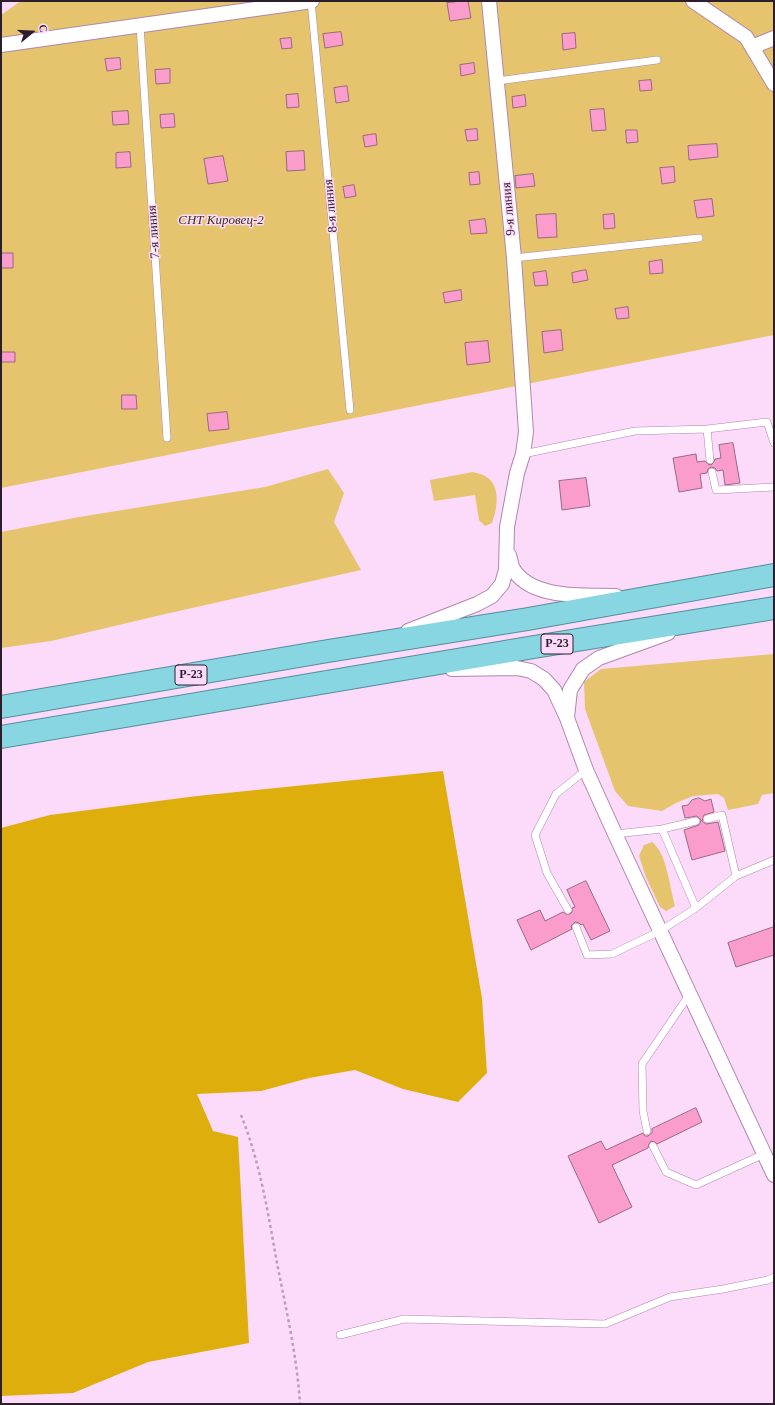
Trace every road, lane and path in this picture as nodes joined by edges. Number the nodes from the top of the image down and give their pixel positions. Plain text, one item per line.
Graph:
1 (312, 1) edge
2 (489, 1) edge
3 (693, 1) edge
4 (140, 26) junction
5 (774, 38) edge
6 (1, 45) edge
7 (752, 47) junction
8 (657, 60) dead end
9 (497, 81) junction
10 (774, 84) edge
11 (699, 238) dead end
12 (514, 258) junction
13 (350, 410) dead end
14 (707, 429) junction
15 (168, 438) dead end
16 (774, 443) edge
17 (523, 454) junction
18 (710, 460) dead end
19 (712, 472) dead end
20 (774, 487) edge
21 (506, 547) junction
22 (774, 575) edge
23 (650, 597) junction
24 (774, 608) edge
25 (703, 621) junction
26 (380, 643) junction
27 (411, 668) junction
28 (1, 708) edge
29 (567, 718) junction
30 (1, 737) edge
31 (586, 770) junction
32 (707, 819) dead end
33 (696, 821) dead end
34 (662, 829) junction
35 (615, 834) junction
36 (774, 860) edge
37 (736, 876) junction
38 (696, 908) junction
39 (568, 910) dead end
40 (576, 928) dead end
41 (660, 931) junction
42 (690, 995) junction
43 (241, 1115) dead end
44 (647, 1131) dead end
45 (654, 1146) dead end
46 (764, 1154) junction
47 (774, 1175) edge
48 (774, 1277) edge
49 (340, 1335) dead end
50 (300, 1404) edge

1 - 4 street
1 - 13 lane, 8-я линия
2 - 9 street, 9-я линия
3 - 7 street
4 - 6 street
4 - 15 lane, 7-я линия
5 - 7 street
7 - 10 street
8 - 9 lane
9 - 12 street, 9-я линия
11 - 12 lane
12 - 17 street, 9-я линия
14 - 16 lane
14 - 17 lane
14 - 18 lane
17 - 21 street, 9-я линия
19 - 20 lane
21 - 23 street
21 - 26 street, 9-я линия
22 - 23 highway, Р-23
23 - 26 highway, Р-23
24 - 25 highway, Р-23
25 - 27 highway, Р-23
25 - 29 street
26 - 28 highway, Р-23
27 - 29 street
27 - 30 highway, Р-23
29 - 31 street
31 - 35 street
31 - 39 lane
32 - 37 lane
33 - 34 lane
34 - 35 lane
34 - 38 lane
35 - 41 street
36 - 37 lane
37 - 38 lane
38 - 41 lane
40 - 41 lane
41 - 42 street
42 - 44 lane
42 - 46 street
43 - 50 path
45 - 46 lane
46 - 47 street
48 - 49 lane

